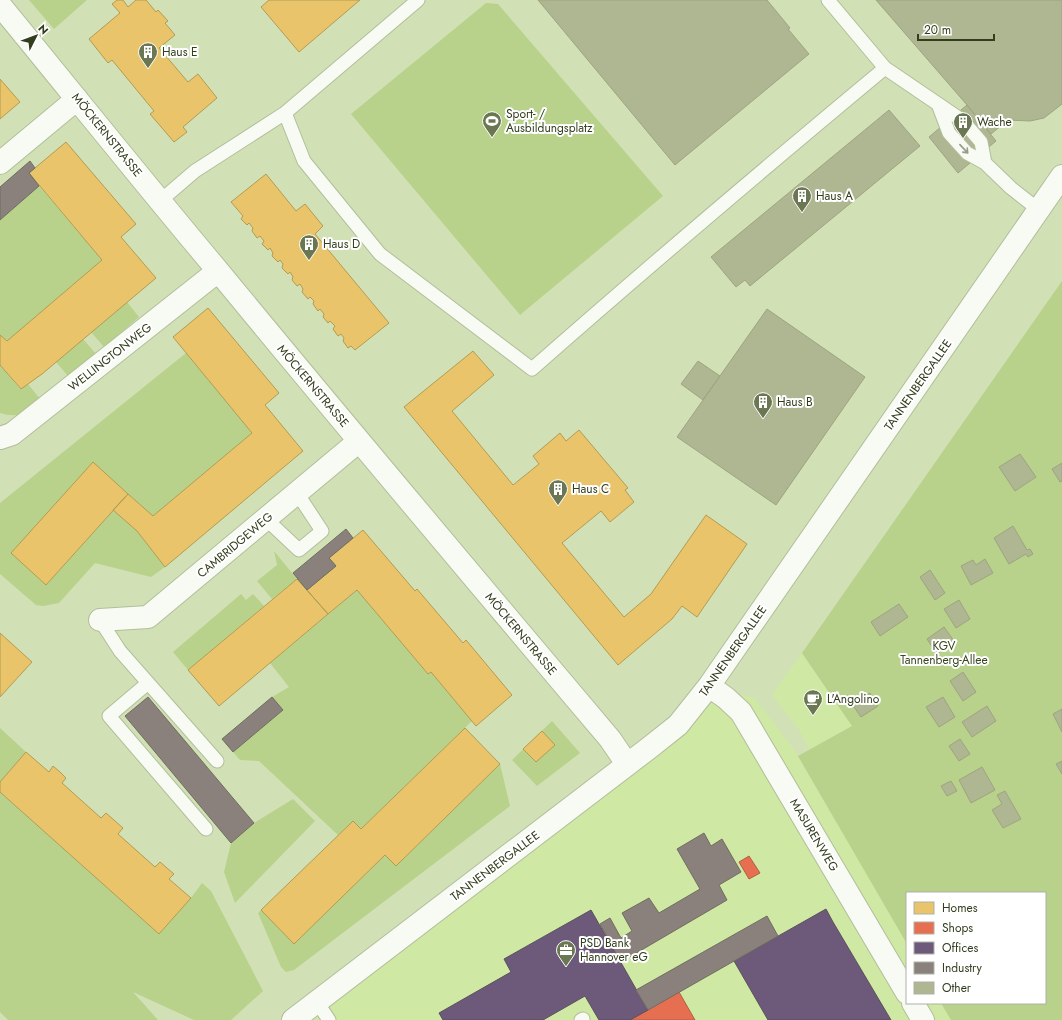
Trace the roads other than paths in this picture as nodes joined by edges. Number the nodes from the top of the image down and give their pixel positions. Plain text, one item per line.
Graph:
1 (418, 0) edge
2 (828, 0) edge
3 (0, 5) edge
4 (885, 68) junction
5 (78, 99) junction
6 (938, 104) junction
7 (285, 113) junction
8 (0, 163) edge
9 (985, 163) junction
10 (1062, 176) edge
11 (160, 201) junction
12 (1039, 210) junction
13 (218, 271) junction
14 (0, 438) edge
15 (359, 441) junction
16 (297, 493) junction
17 (266, 519) junction
18 (100, 620) joint
19 (148, 683) junction
20 (709, 686) junction
21 (217, 761) dead end
22 (627, 764) junction
23 (206, 829) dead end
24 (906, 991) edge
25 (316, 1002) junction
26 (914, 1004) edge
27 (293, 1020) edge
28 (329, 1020) edge
29 (923, 1020) edge

1 - 7 lane
2 - 4 lane
3 - 5 street, MÖCKERNSTRASSE
4 - 6 lane
4 - 7 lane
5 - 8 street
5 - 11 street, MÖCKERNSTRASSE
6 -> 9 lane
6 - 9 lane
7 - 11 lane
9 - 12 lane
10 - 12 street, TANNENBERGALLEE
11 - 13 street, MÖCKERNSTRASSE
12 - 20 street, TANNENBERGALLEE
13 - 14 street, WELLINGTONWEG
13 - 15 street, MÖCKERNSTRASSE
15 - 16 street, CAMBRIDGEWEG
15 - 22 street, MÖCKERNSTRASSE
16 - 17 street, CAMBRIDGEWEG
16 - 17 lane
17 - 18 street, CAMBRIDGEWEG
18 - 19 lane
19 - 21 lane
19 - 23 lane
20 - 22 street, TANNENBERGALLEE
20 - 24 street, MASURENWEG
22 - 25 street, TANNENBERGALLEE
25 - 27 street, TANNENBERGALLEE
25 - 28 lane
26 - 29 street

